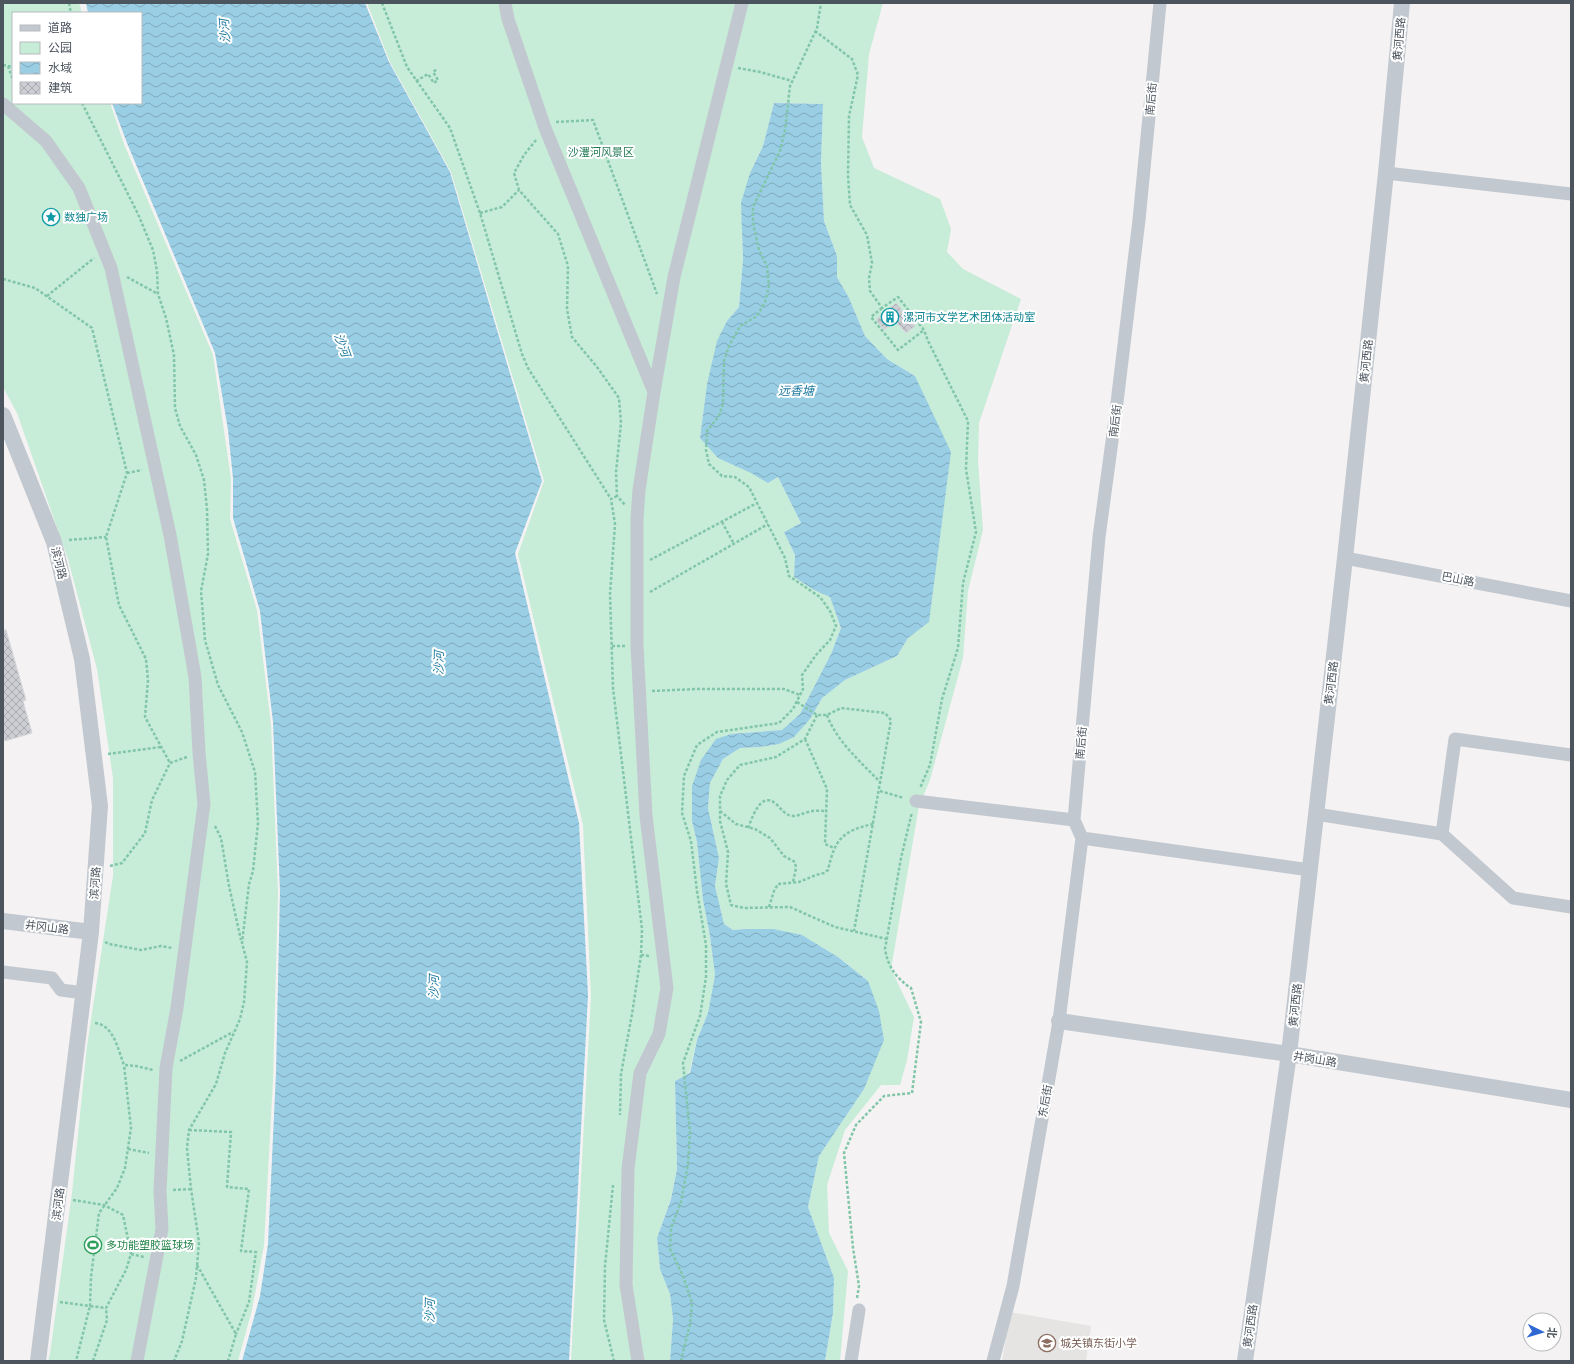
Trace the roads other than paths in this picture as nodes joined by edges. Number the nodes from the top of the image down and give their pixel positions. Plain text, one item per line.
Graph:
1 (505, 3) edge
2 (742, 3) edge
3 (1160, 3) edge
4 (1402, 3) edge
5 (3, 104) edge
6 (1386, 173) junction
7 (1571, 194) edge
8 (654, 392) junction
9 (3, 415) edge
10 (1345, 558) junction
11 (1571, 600) edge
12 (1571, 754) edge
13 (916, 801) road end
14 (1316, 814) junction
15 (1074, 820) junction
16 (1442, 834) junction
17 (1082, 838) junction
18 (1310, 870) junction
19 (1571, 907) edge
20 (3, 921) edge
21 (91, 932) junction
22 (3, 972) edge
23 (84, 993) junction
24 (1059, 1021) junction
25 (1289, 1054) junction
26 (1571, 1100) edge
27 (859, 1310) road end
28 (38, 1361) edge
29 (137, 1361) edge
30 (638, 1361) edge
31 (850, 1361) edge
32 (993, 1361) edge
33 (1248, 1361) edge

1 - 8 street
2 - 8 street
3 - 15 street, 南后街
4 - 6 street, 黄河西路
5 - 29 street
6 - 7 street
6 - 10 street, 黄河西路
8 - 30 street
9 - 21 street, 滨河路
10 - 11 street, 巴山路
10 - 14 street, 黄河西路
12 - 16 street
13 - 15 street
14 - 16 street
14 - 18 street, 黄河西路
15 - 17 street, 南后街
16 - 19 street
17 - 18 street
17 - 24 street, 东后街
18 - 25 street, 黄河西路
20 - 21 street, 井冈山路
21 - 23 street, 滨河路
22 - 23 street
23 - 28 street, 滨河路
24 - 25 street, 井岗山路
24 - 32 street, 东后街
25 - 26 street, 井岗山路
25 - 33 street, 黄河西路
27 - 31 street

